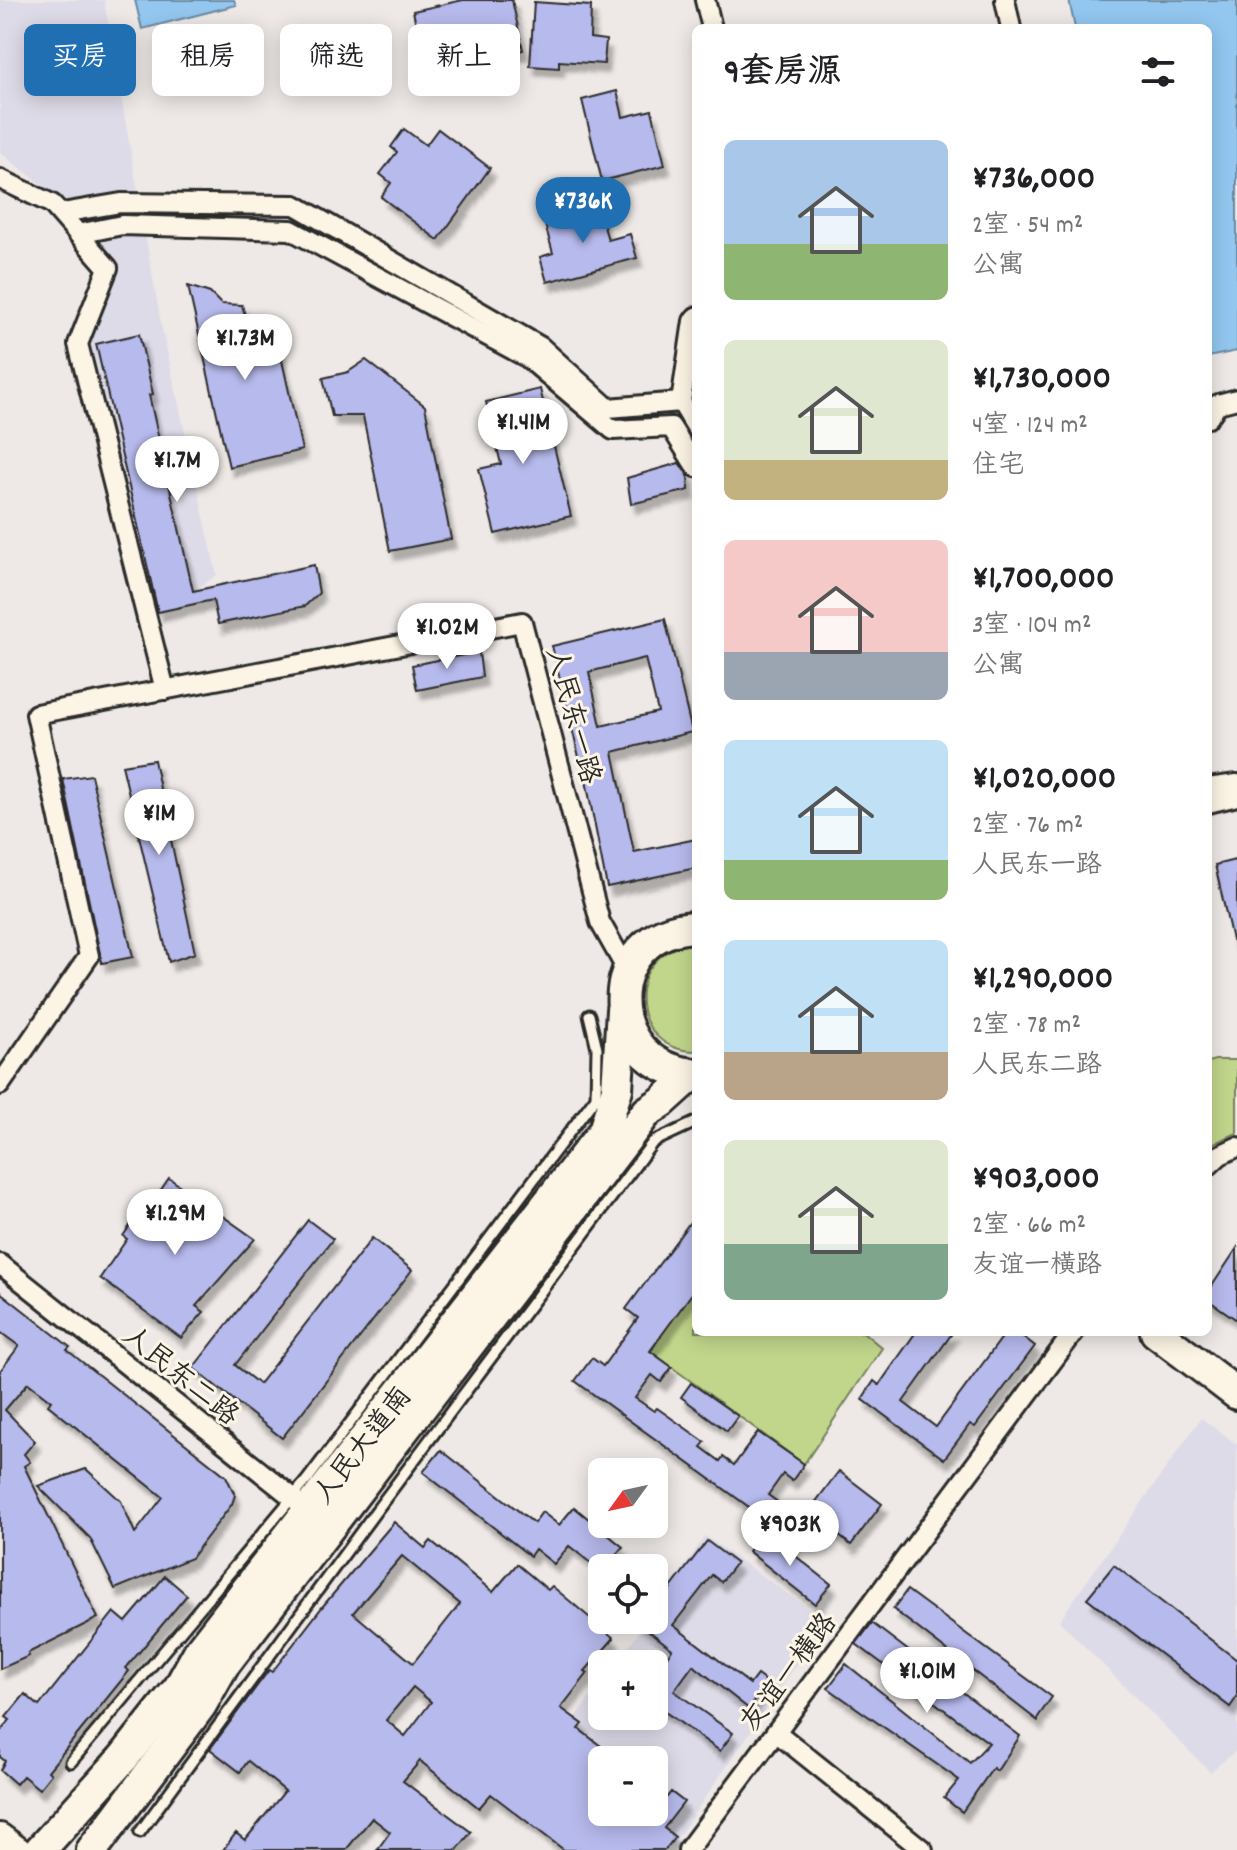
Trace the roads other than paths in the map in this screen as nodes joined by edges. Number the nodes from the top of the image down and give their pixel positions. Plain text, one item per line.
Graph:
1 (705, 0) edge
2 (1005, 0) edge
3 (711, 24) edge
4 (1010, 24) edge
5 (0, 179) edge
6 (62, 213) junction
7 (78, 234) junction
8 (692, 328) edge
9 (1237, 399) edge
10 (681, 402) junction
11 (1212, 412) edge
12 (692, 420) edge
13 (692, 461) edge
14 (165, 690) junction
15 (1237, 784) edge
16 (1212, 787) edge
17 (1237, 796) edge
18 (1212, 802) edge
19 (692, 927) edge
20 (627, 970) junction
21 (622, 1010) junction
22 (589, 1015) dead end
23 (692, 1074) edge
24 (692, 1076) edge
25 (0, 1085) edge
26 (692, 1124) edge
27 (1237, 1137) edge
28 (1237, 1147) edge
29 (1212, 1150) edge
30 (1212, 1162) edge
31 (0, 1264) edge
32 (1071, 1336) edge
33 (1161, 1336) edge
34 (1237, 1394) edge
35 (320, 1518) junction
36 (776, 1732) junction
37 (71, 1762) dead end
38 (140, 1832) dead end
39 (0, 1836) edge
40 (19, 1850) edge
41 (40, 1850) edge
42 (92, 1850) edge
43 (688, 1850) edge
44 (923, 1850) edge

1 - 3 street
2 - 4 street
5 - 6 street
6 - 7 street
6 - 10 street
7 - 13 street
7 - 14 street
8 - 10 street
9 - 11 street
10 - 12 street
14 - 20 street, 人民东一路
14 - 25 street, 人民东一路
15 - 16 street
17 - 18 street
19 - 20 main road
20 - 21 main road, 人民大道南
21 - 23 main road
21 - 35 main road, 人民大道南
22 - 37 lane
24 - 35 main road, 人民大道南
26 - 38 lane
27 - 29 street
28 - 30 street
31 - 35 street, 人民东二路
32 - 36 street, 友谊一横路
33 - 34 main road
35 - 41 main road, 人民大道南
35 - 42 main road, 人民大道南
36 - 43 street, 友谊一横路
36 - 44 street
39 - 40 street

